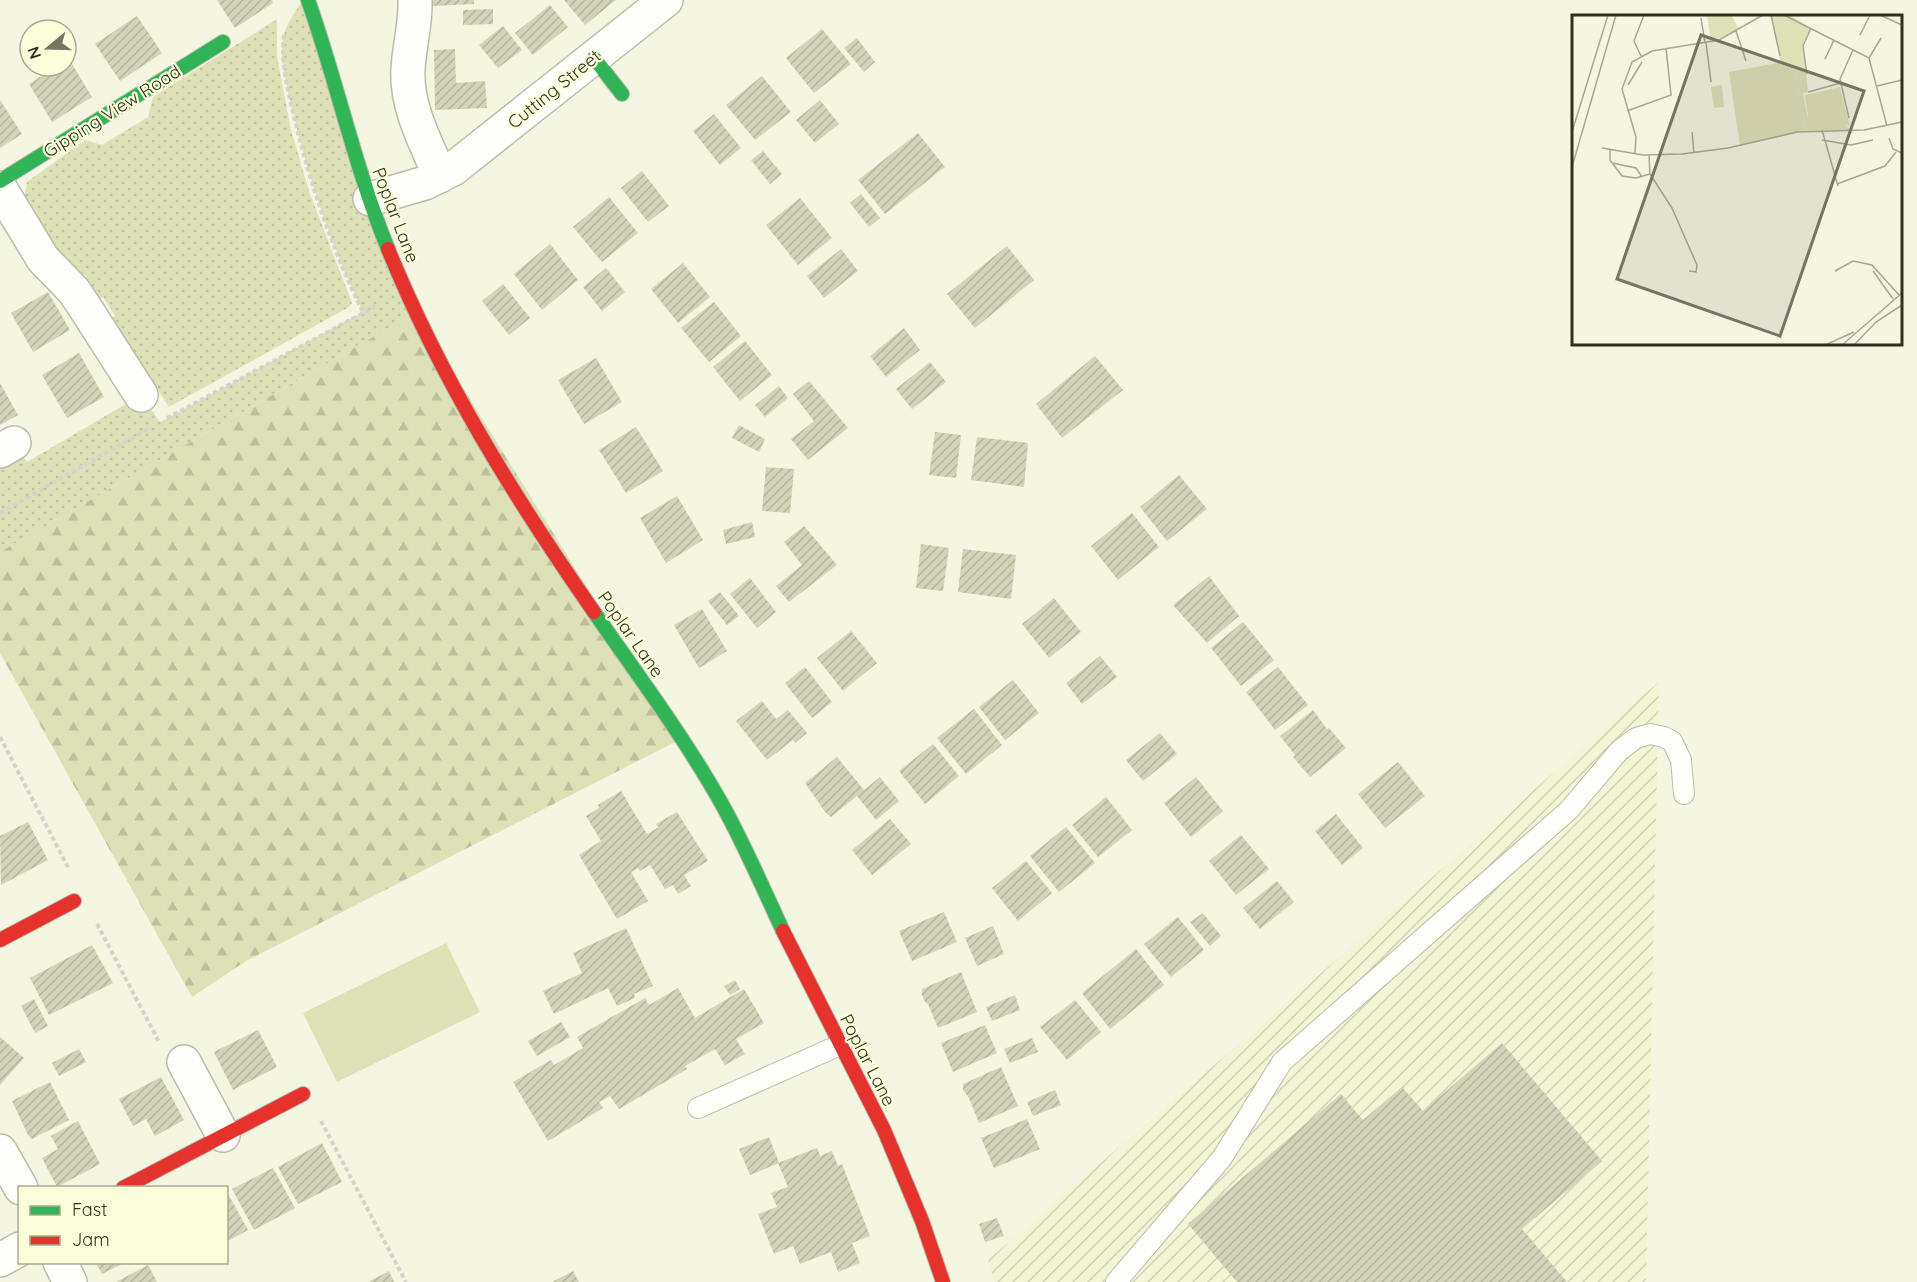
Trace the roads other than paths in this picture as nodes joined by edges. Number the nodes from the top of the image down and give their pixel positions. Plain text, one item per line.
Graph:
1 (308, 0) edge
2 (415, 0) edge
3 (666, 0) edge
4 (224, 42) dead end
5 (594, 58) junction
6 (622, 94) dead end
7 (440, 176) junction
8 (0, 181) edge
9 (0, 188) edge
10 (370, 199) junction
11 (141, 395) dead end
12 (1684, 794) dead end
13 (74, 901) dead end
14 (0, 940) edge
15 (842, 1044) junction
16 (184, 1062) dead end
17 (303, 1094) road end
18 (698, 1108) dead end
19 (223, 1136) junction
20 (0, 1151) edge
21 (20, 1186) edge
22 (127, 1186) edge
23 (18, 1250) edge
24 (0, 1260) edge
25 (61, 1264) edge
26 (70, 1282) edge
27 (944, 1282) edge
28 (1116, 1282) edge

1 - 10 street, Poplar Lane
2 - 7 street
3 - 5 street, Cutting Street
4 - 8 street, Gipping View Road
5 - 6 street
5 - 7 street, Cutting Street
7 - 10 street, Cutting Street
9 - 11 street
10 - 15 street, Poplar Lane
12 - 28 lane
13 - 14 street
15 - 18 lane
15 - 27 street, Poplar Lane
16 - 19 street
17 - 19 street
19 - 22 street
20 - 21 street
23 - 24 street
25 - 26 street

